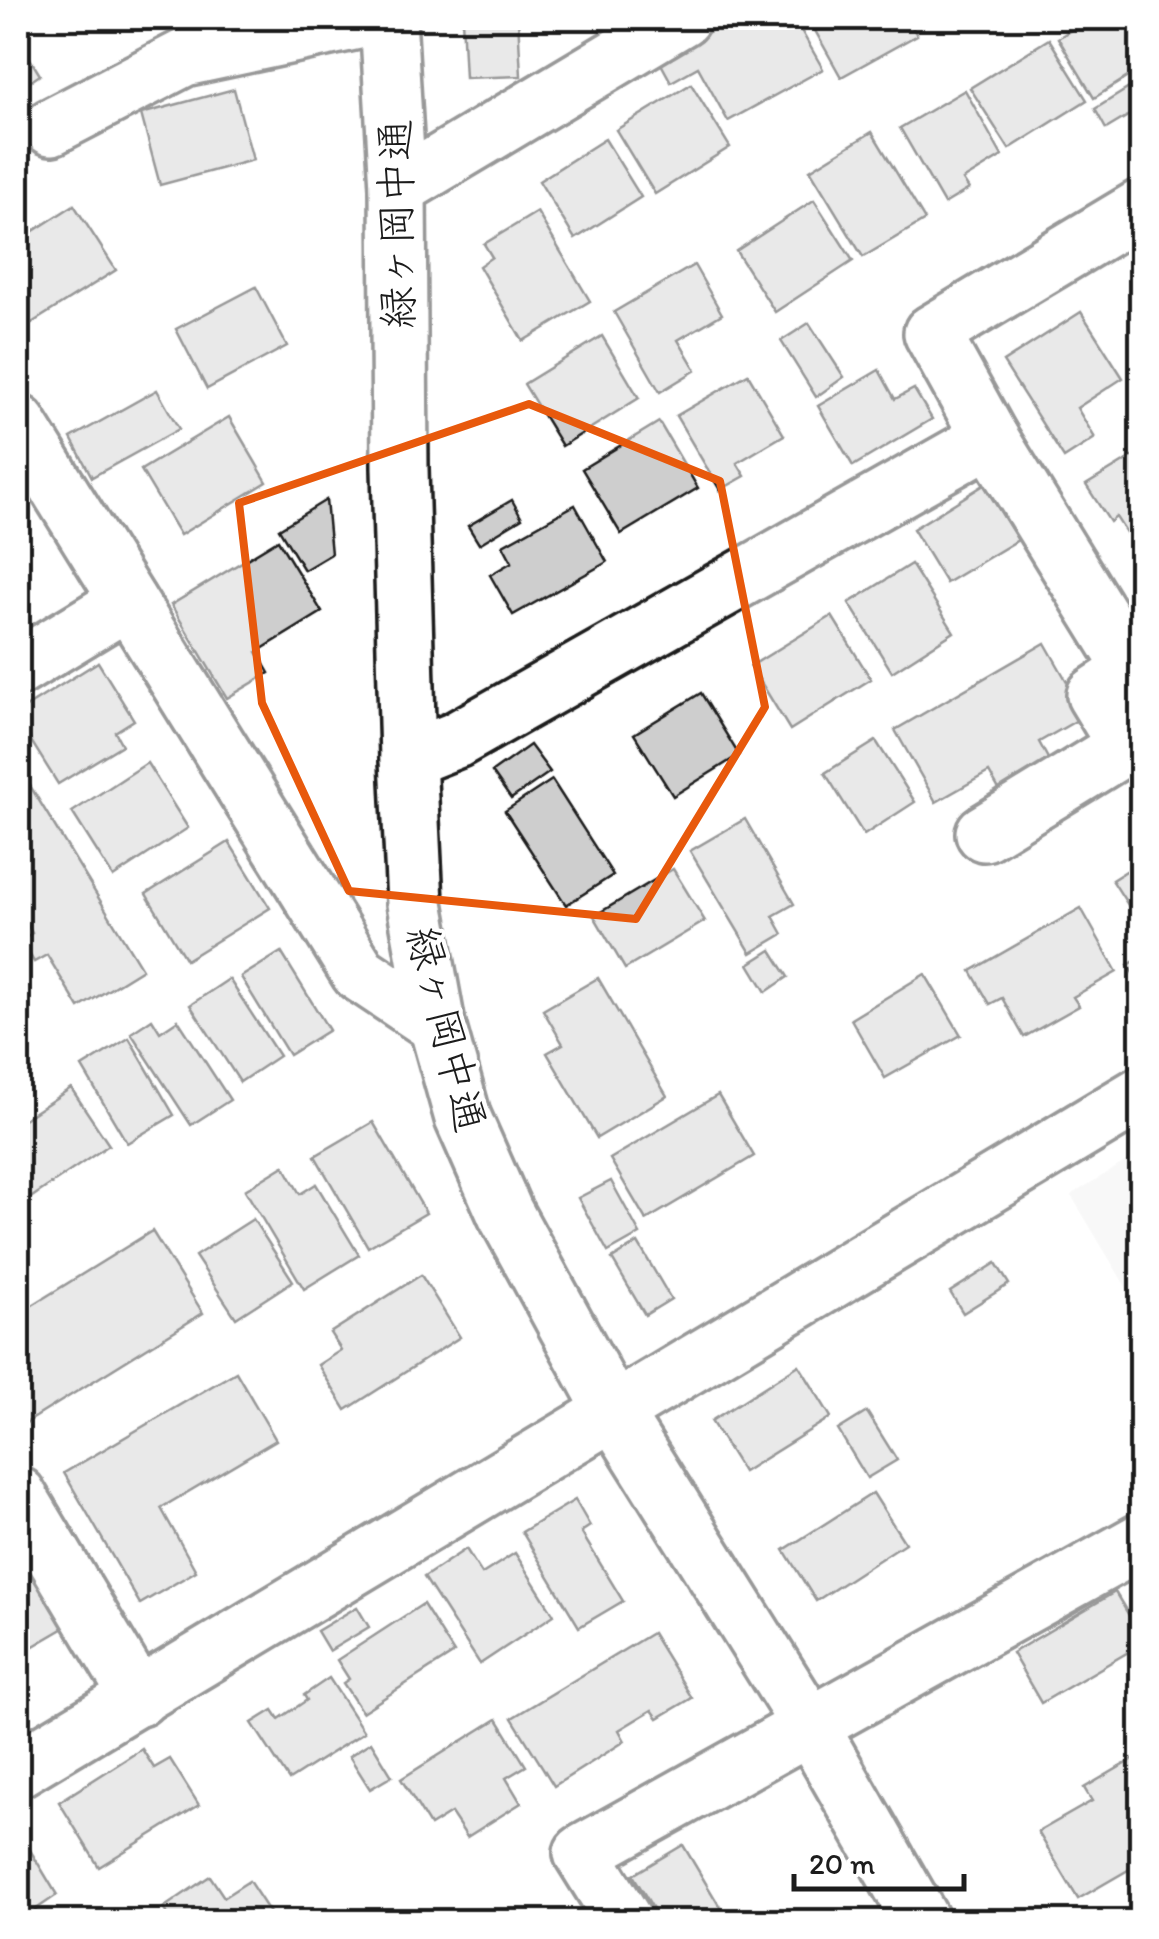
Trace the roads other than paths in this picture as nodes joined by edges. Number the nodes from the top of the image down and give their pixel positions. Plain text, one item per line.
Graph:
1 (372, 18) edge
2 (388, 18) edge
3 (682, 18) edge
4 (51, 127) dead end
5 (398, 188) junction
6 (1142, 207) edge
7 (18, 423) edge
8 (990, 438) junction
9 (128, 602) junction
10 (18, 668) edge
11 (1138, 668) edge
12 (408, 759) junction
13 (984, 833) dead end
14 (437, 1024) junction
15 (1142, 1094) edge
16 (613, 1412) junction
17 (18, 1495) edge
18 (1142, 1541) edge
19 (138, 1698) junction
20 (810, 1726) junction
21 (18, 1769) edge
22 (625, 1922) edge
23 (922, 1922) edge

1 - 4 street
2 - 5 street, 緑ヶ岡中通
3 - 5 street
5 - 12 street, 緑ヶ岡中通
6 - 8 street
7 - 9 street
8 - 11 street
8 - 12 street
9 - 10 street
9 - 14 street
11 - 13 street
12 - 14 street, 緑ヶ岡中通
14 - 16 street, 緑ヶ岡中通
15 - 16 street
16 - 19 street
16 - 20 street, 緑ヶ岡中通
17 - 19 street
18 - 20 street
19 - 21 street
20 - 22 street
20 - 23 street, 緑ヶ岡中通

